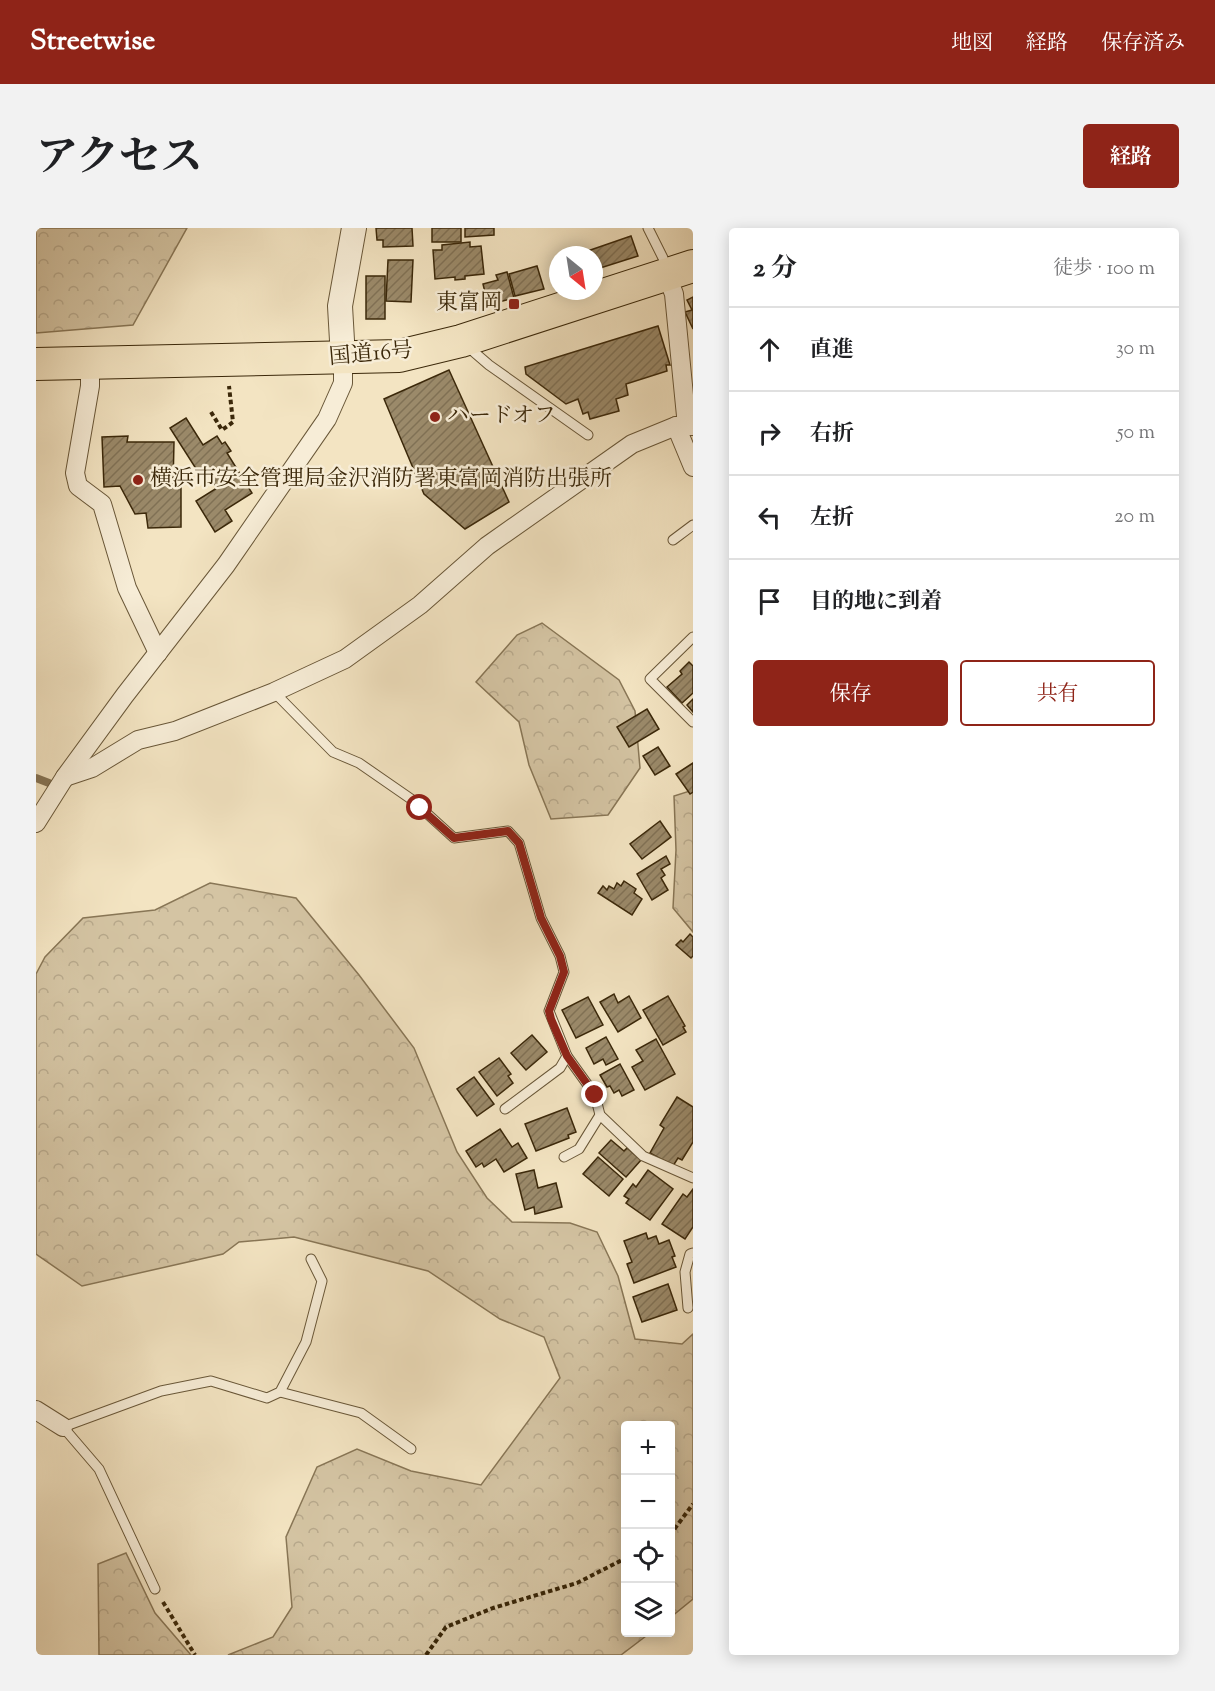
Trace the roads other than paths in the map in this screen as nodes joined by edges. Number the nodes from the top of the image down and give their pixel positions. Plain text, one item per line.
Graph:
1 (354, 228) edge
2 (648, 228) edge
3 (680, 269) edge
4 (461, 341) junction
5 (343, 358) junction
6 (90, 362) junction
7 (36, 364) edge
8 (685, 426) edge
9 (588, 435) dead end
10 (693, 467) edge
11 (693, 525) edge
12 (673, 540) dead end
13 (693, 637) edge
14 (158, 653) junction
15 (274, 692) junction
16 (693, 722) edge
17 (65, 777) junction
18 (36, 823) edge
19 (567, 1056) junction
20 (505, 1110) dead end
21 (600, 1115) junction
22 (564, 1157) dead end
23 (693, 1178) edge
24 (693, 1253) edge
25 (311, 1259) dead end
26 (688, 1308) dead end
27 (280, 1392) junction
28 (36, 1410) edge
29 (63, 1427) junction
30 (411, 1449) dead end
31 (154, 1589) road end

1 - 5 street
2 - 3 lane
3 - 4 highway, 国道16号
3 - 8 street
4 - 5 highway, 国道16号
4 - 9 lane
5 - 6 highway, 国道16号
5 - 14 street
6 - 7 highway, 国道16号
6 - 14 street
8 - 10 street
8 - 15 street
11 - 12 lane
13 - 16 lane
14 - 17 street
15 - 17 street
15 - 19 lane
17 - 18 street
19 - 20 lane
19 - 21 lane
21 - 22 lane
21 - 23 lane
24 - 26 lane
25 - 27 lane
27 - 29 lane
27 - 30 lane
28 - 29 street
29 - 31 lane

